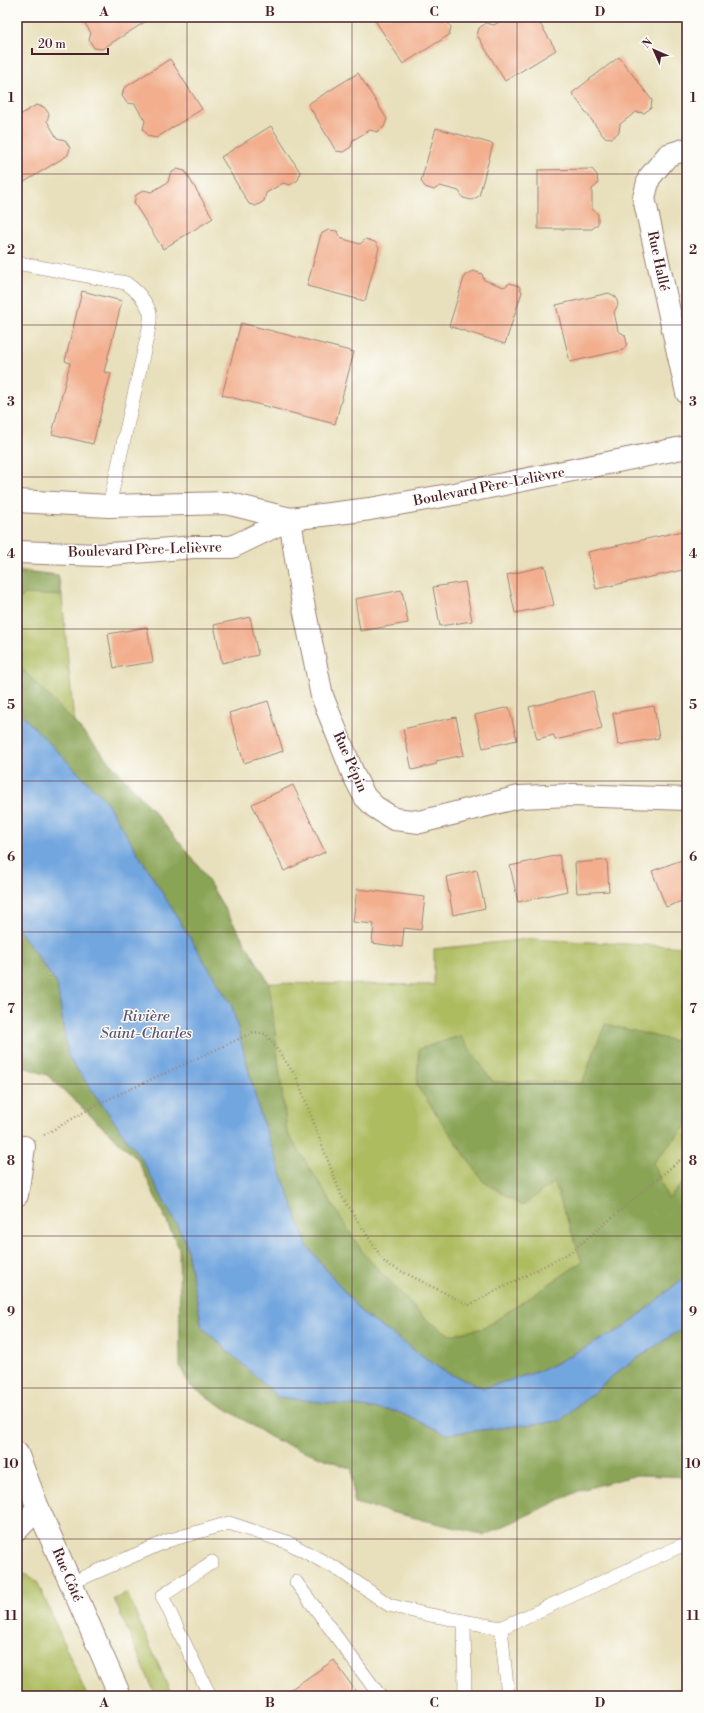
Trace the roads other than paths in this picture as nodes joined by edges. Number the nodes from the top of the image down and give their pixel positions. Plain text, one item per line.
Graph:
1 (687, 149) edge
2 (17, 263) edge
3 (687, 393) edge
4 (687, 447) edge
5 (17, 502) edge
6 (109, 506) junction
7 (290, 519) junction
8 (17, 552) edge
9 (687, 800) edge
10 (24, 1146) road end
11 (17, 1195) edge
12 (17, 1452) edge
13 (17, 1506) edge
14 (38, 1508) junction
15 (17, 1530) edge
16 (687, 1544) edge
17 (212, 1562) dead end
18 (296, 1582) dead end
19 (71, 1583) junction
20 (464, 1622) junction
21 (501, 1628) junction
22 (120, 1696) edge
23 (210, 1696) edge
24 (380, 1696) edge
25 (465, 1696) edge
26 (508, 1696) edge

1 - 3 main road, Rue Hallé
2 - 6 lane
4 - 7 main road, Boulevard Père-Lelièvre
5 - 6 main road, Boulevard Père-Lelièvre
6 - 7 main road, Boulevard Père-Lelièvre
7 - 8 main road, Boulevard Père-Lelièvre
7 - 9 main road, Rue Pépin
10 - 11 main road
12 - 14 main road, Rue Côté
13 - 14 main road
14 - 15 main road
14 - 19 main road, Rue Côté
16 - 21 lane
17 - 23 lane
18 - 24 lane
19 - 20 lane
19 - 22 main road, Rue Côté
20 - 21 lane
20 - 25 lane
21 - 26 lane

